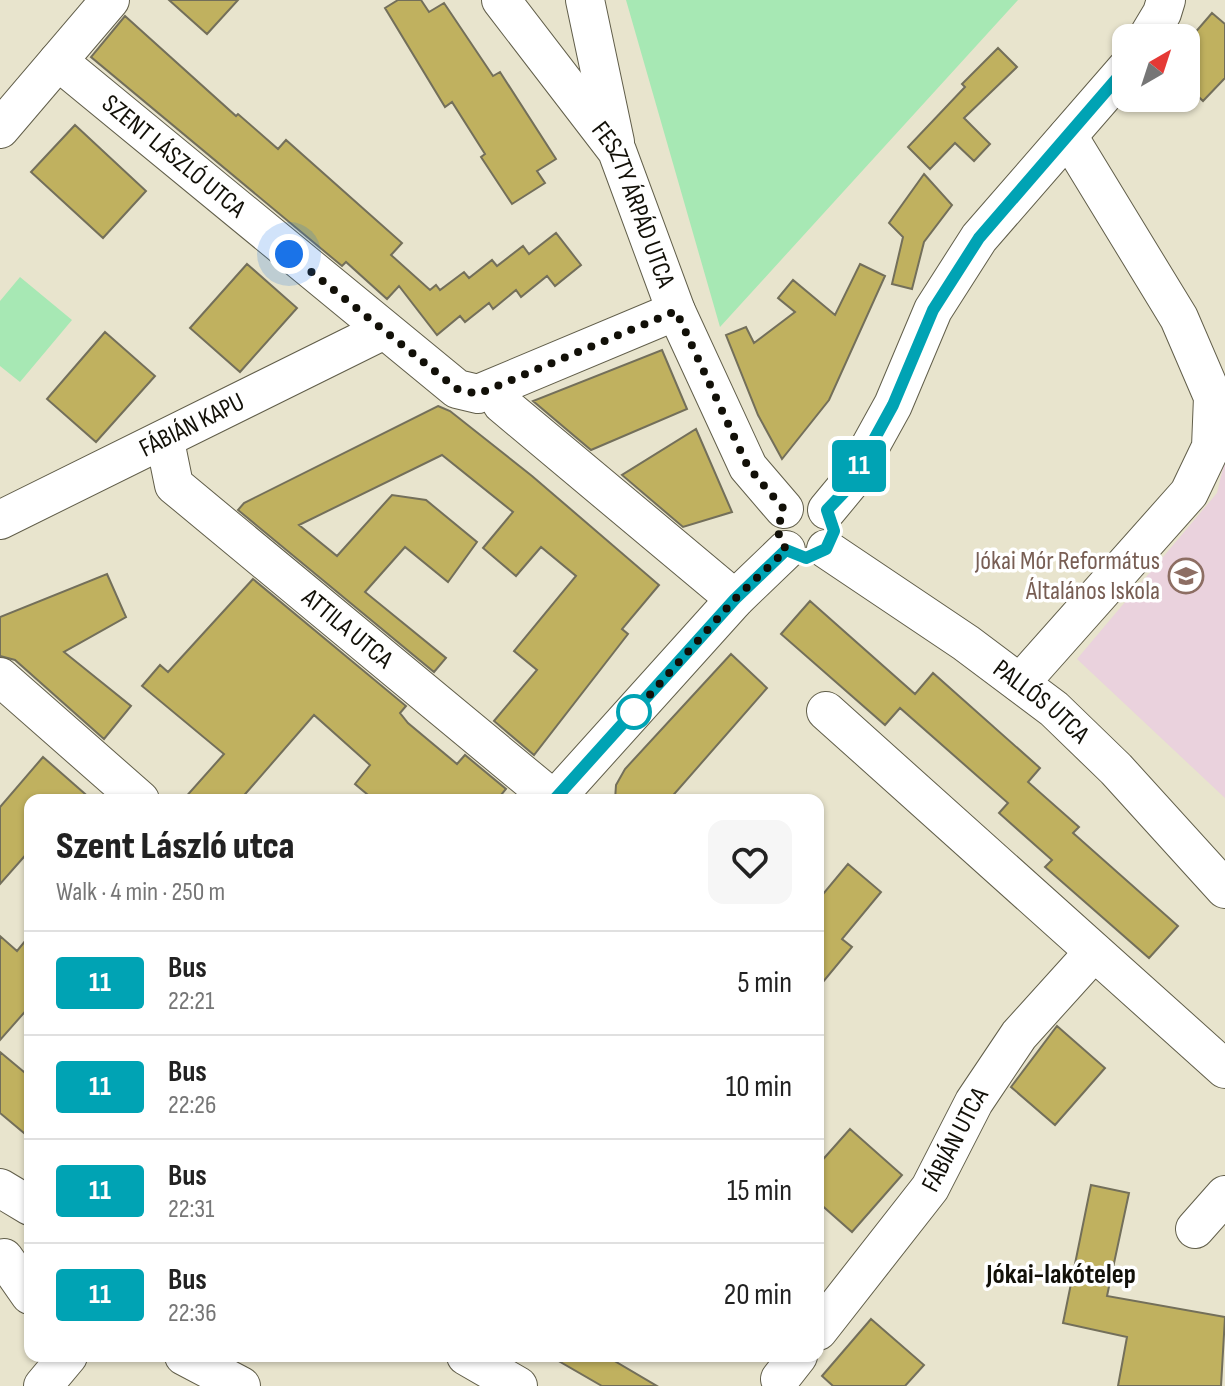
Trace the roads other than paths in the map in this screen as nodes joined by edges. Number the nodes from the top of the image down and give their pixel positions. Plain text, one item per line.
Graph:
1 (110, 0) edge
2 (501, 0) edge
3 (585, 0) edge
4 (1166, 0) edge
5 (1155, 24) edge
6 (58, 61) junction
7 (1112, 85) edge
8 (0, 129) edge
9 (1068, 136) junction
10 (617, 151) junction
11 (676, 311) junction
12 (382, 331) junction
13 (490, 399) junction
14 (165, 441) junction
15 (784, 509) junction
16 (827, 510) junction
17 (0, 520) edge
18 (826, 549) junction
19 (786, 550) junction
20 (735, 599) junction
21 (1020, 683) junction
22 (4, 687) edge
23 (826, 711) dead end
24 (133, 794) edge
25 (564, 794) edge
26 (569, 794) edge
27 (1225, 889) edge
28 (1094, 952) junction
29 (1225, 1069) edge
30 (0, 1188) edge
31 (1225, 1195) edge
32 (24, 1202) edge
33 (1195, 1229) dead end
34 (11, 1262) edge
35 (24, 1285) edge
36 (824, 1323) edge
37 (195, 1362) edge
38 (467, 1368) edge
39 (241, 1386) edge
40 (518, 1386) edge

1 - 6 street
2 - 10 street, FESZTY ÁRPÁD UTCA
3 - 10 street
4 - 5 street
6 - 8 street
6 - 12 street, SZENT LÁSZLÓ UTCA
7 - 9 street
9 - 16 street
9 - 21 street
10 - 11 street, FESZTY ÁRPÁD UTCA
11 - 13 street
11 - 15 street, FESZTY ÁRPÁD UTCA
12 - 13 street, SZENT LÁSZLÓ UTCA
12 - 14 street, FÁBIÁN KAPU
13 - 20 street, SZENT LÁSZLÓ UTCA
14 - 17 street, FÁBIÁN KAPU
14 - 25 street, ATTILA UTCA
15 - 16 street
15 - 19 street
16 - 18 street
18 - 19 street
18 - 21 street, PALLÓS UTCA
19 - 20 street
20 - 26 street
21 - 27 street, PALLÓS UTCA
22 - 24 street
23 - 28 street
28 - 29 street
28 - 36 street, FÁBIÁN UTCA
30 - 32 street
31 - 33 street
34 - 35 street
37 - 39 street
38 - 40 street

